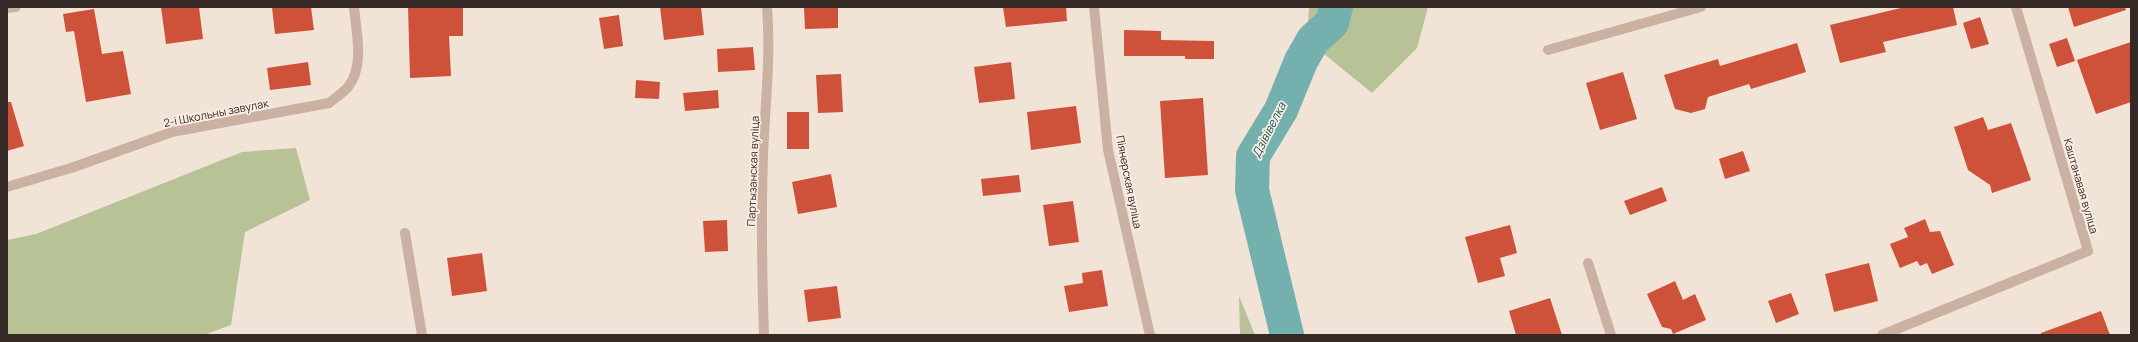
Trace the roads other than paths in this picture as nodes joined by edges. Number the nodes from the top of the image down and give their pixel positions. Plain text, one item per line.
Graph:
1 (16, 7) edge
2 (354, 7) edge
3 (767, 7) edge
4 (1094, 7) edge
5 (1701, 7) edge
6 (2016, 7) edge
7 (7, 8) edge
8 (1548, 50) dead end
9 (7, 187) edge
10 (406, 233) dead end
11 (1588, 263) dead end
12 (422, 335) edge
13 (764, 335) edge
14 (1150, 335) edge
15 (1611, 335) edge
16 (1882, 335) edge

1 - 7 street
2 - 9 street, 2-і Школьны завулак
3 - 13 street, Партызанская вуліца
4 - 14 street, Піянерская вуліца
5 - 8 street
6 - 16 street, Каштанавая вуліца
10 - 12 street
11 - 15 street

